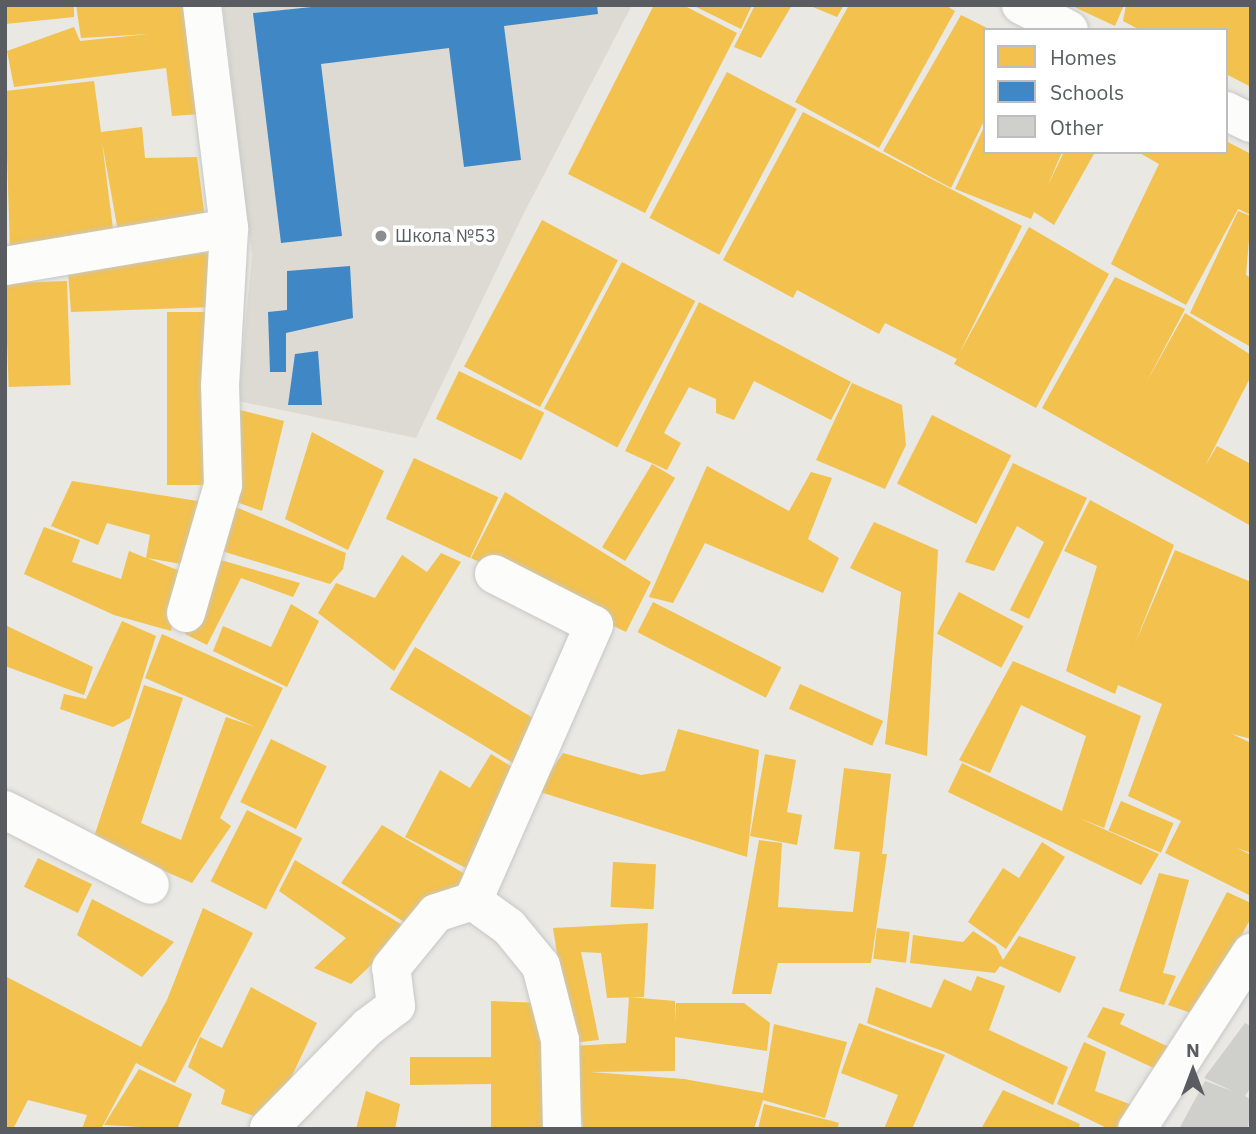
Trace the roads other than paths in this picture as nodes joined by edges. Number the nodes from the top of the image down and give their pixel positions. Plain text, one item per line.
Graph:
1 (202, 5) edge
2 (1021, 5) edge
3 (1065, 28) edge
4 (1228, 112) edge
5 (1251, 123) edge
6 (229, 228) junction
7 (5, 267) edge
8 (494, 574) dead end
9 (186, 613) dead end
10 (5, 810) edge
11 (150, 885) dead end
12 (473, 901) junction
13 (1251, 953) edge
14 (269, 1128) edge
15 (562, 1129) edge
16 (1137, 1129) edge

1 - 6 street
2 - 3 street
4 - 5 street
6 - 7 street
6 - 9 street
8 - 12 street
10 - 11 street
12 - 14 street
12 - 15 street
13 - 16 street

